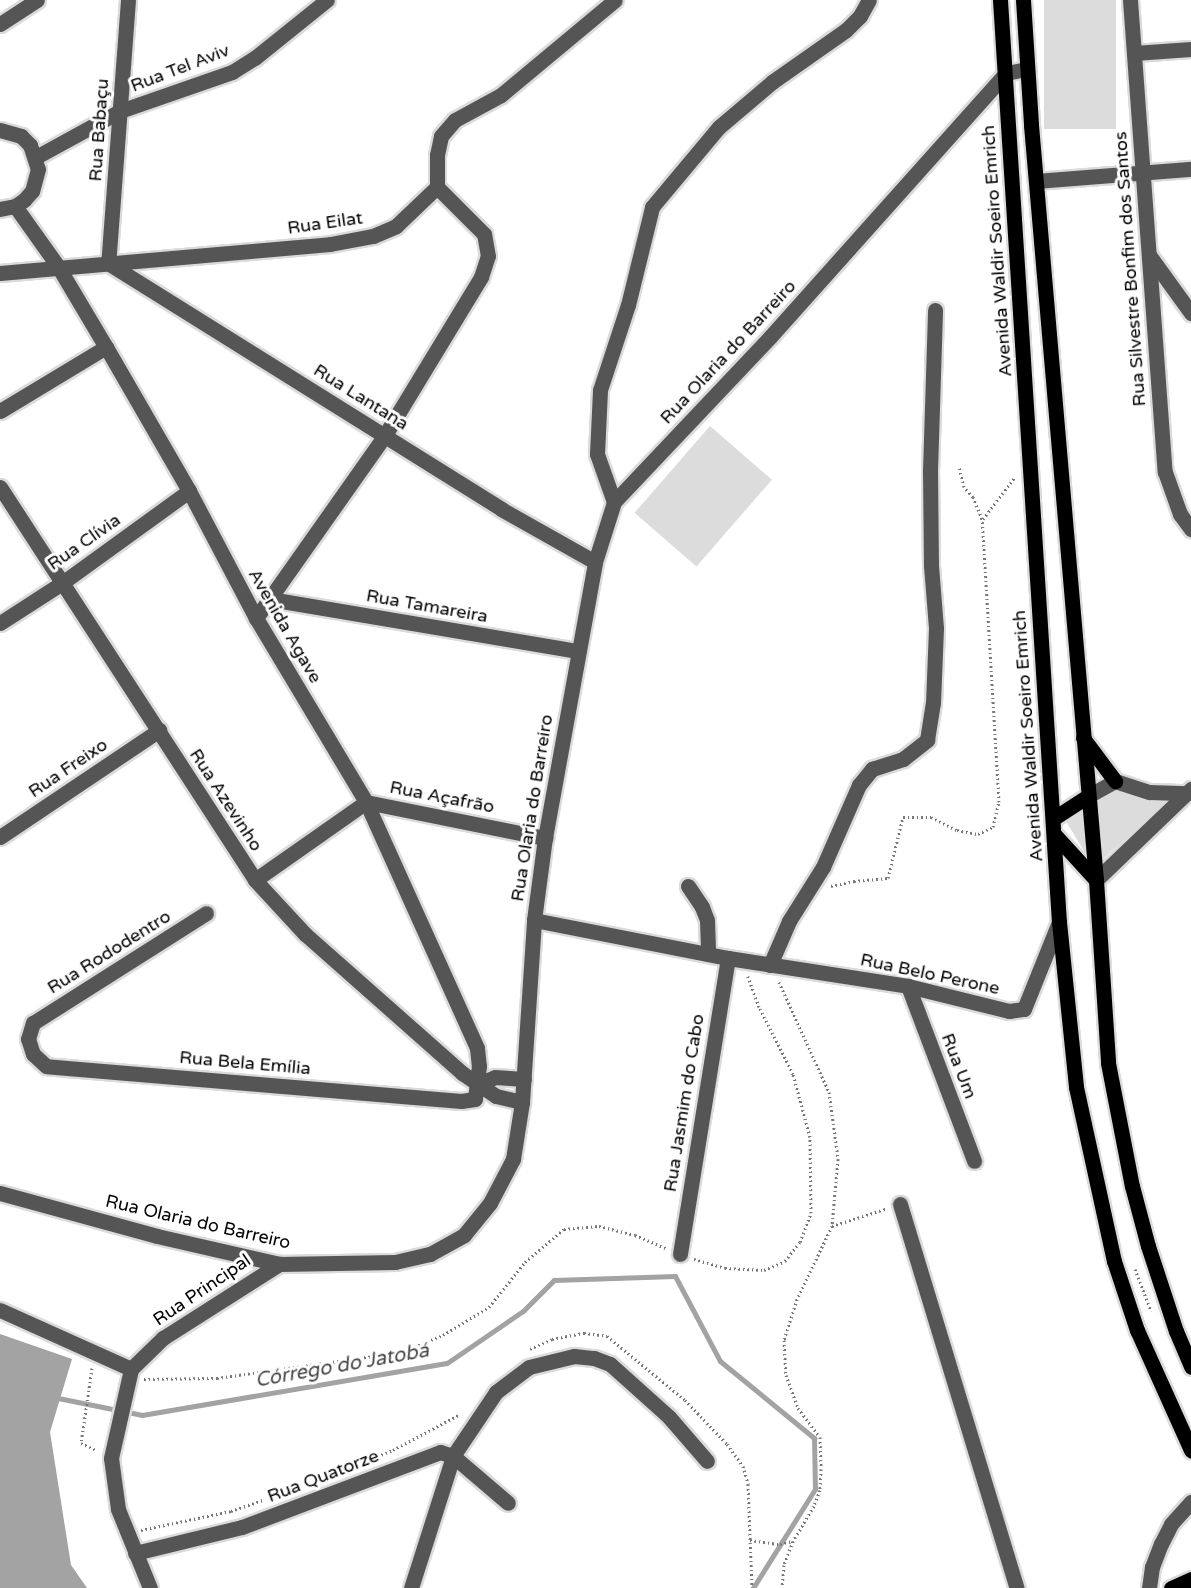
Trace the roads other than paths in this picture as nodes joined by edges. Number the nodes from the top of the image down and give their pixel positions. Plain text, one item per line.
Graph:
1 (37, 0) edge
2 (128, 0) edge
3 (327, 0) edge
4 (615, 0) edge
5 (868, 0) edge
6 (1000, 0) edge
7 (1023, 0) edge
8 (1130, 0) edge
9 (0, 24) edge
10 (1191, 49) edge
11 (1134, 53) junction
12 (1027, 69) junction
13 (1006, 73) junction
14 (120, 111) junction
15 (0, 129) edge
16 (36, 157) junction
17 (1191, 170) edge
18 (1142, 173) junction
19 (1037, 181) junction
20 (437, 187) junction
21 (7, 208) edge
22 (1149, 255) junction
23 (108, 263) junction
24 (59, 268) junction
25 (0, 273) edge
26 (935, 310) dead end
27 (1191, 313) edge
28 (106, 347) junction
29 (0, 411) edge
30 (385, 435) junction
31 (0, 487) edge
32 (189, 491) junction
33 (614, 502) junction
34 (1191, 529) edge
35 (595, 562) junction
36 (62, 583) junction
37 (270, 599) junction
38 (256, 618) junction
39 (0, 623) edge
40 (577, 651) junction
41 (159, 730) junction
42 (1082, 736) junction
43 (1115, 781) junction
44 (1189, 791) edge
45 (1088, 796) junction
46 (366, 802) junction
47 (1054, 818) junction
48 (1054, 834) junction
49 (0, 837) edge
50 (545, 838) junction
51 (255, 880) junction
52 (1096, 880) junction
53 (688, 886) dead end
54 (206, 913) dead end
55 (534, 920) junction
56 (1059, 922) junction
57 (708, 954) junction
58 (735, 959) junction
59 (770, 964) junction
60 (908, 986) junction
61 (33, 1023) joint
62 (524, 1079) junction
63 (478, 1084) junction
64 (522, 1102) junction
65 (974, 1161) dead end
66 (0, 1193) edge
67 (900, 1204) road end
68 (680, 1254) road end
69 (279, 1264) junction
70 (0, 1310) edge
71 (1191, 1367) edge
72 (129, 1378) junction
73 (1191, 1450) edge
74 (453, 1456) junction
75 (707, 1461) dead end
76 (1191, 1502) edge
77 (508, 1503) dead end
78 (135, 1553) junction
79 (1191, 1579) edge
80 (150, 1588) edge
81 (411, 1588) edge
82 (1017, 1588) edge
83 (1149, 1588) edge
84 (1171, 1588) edge

1 - 9 street
2 - 14 street, Rua Babaçu
3 - 14 street, Rua Tel Aviv
4 - 20 street
5 - 33 street
6 - 13 main road, Avenida Waldir Soeiro Emrich
7 - 12 main road
8 - 11 street, Rua Silvestre Bonfim dos Santos
10 - 11 street
11 - 18 street, Rua Silvestre Bonfim dos Santos
12 - 13 street
12 - 19 main road
13 - 33 street, Rua Olaria do Barreiro
13 - 47 main road, Avenida Waldir Soeiro Emrich
14 - 16 street, Rua Tel Aviv
14 - 23 street, Rua Babaçu
15 - 16 street
16 - 21 street
17 - 18 street
18 - 19 street
18 - 22 street, Rua Silvestre Bonfim dos Santos
19 - 42 main road
20 - 23 street, Rua Eilat
20 - 30 street
21 - 24 street, Avenida Agave
22 - 27 street
22 - 34 street, Rua Silvestre Bonfim dos Santos
23 - 24 street, Rua Eilat
23 - 30 street, Rua Lantana
24 - 25 street, Rua Eilat
24 - 28 street, Avenida Agave
26 - 59 street
28 - 29 street
28 - 32 street, Avenida Agave
30 - 35 street, Rua Lantana
30 - 37 street
31 - 36 street, Rua Azevinho
32 - 36 street, Rua Clívia
32 - 38 street, Avenida Agave
33 - 35 street, Rua Olaria do Barreiro
35 - 40 street, Rua Olaria do Barreiro
36 - 39 street, Rua Clívia
36 - 41 street, Rua Azevinho
37 - 38 street
37 - 40 street, Rua Tamareira
38 - 46 street, Avenida Agave
40 - 50 street, Rua Olaria do Barreiro
41 - 49 street, Rua Freixo
41 - 51 street, Rua Azevinho
42 - 43 main road
42 - 45 main road
43 - 44 street
43 - 45 street
44 - 52 street
45 - 47 main road
45 - 52 main road
46 - 50 street, Rua Açafrão
46 - 51 street
46 - 63 street, Avenida Agave
47 - 48 main road, Avenida Waldir Soeiro Emrich
48 - 52 main road
48 - 56 main road, Avenida Waldir Soeiro Emrich
50 - 55 street, Rua Olaria do Barreiro
51 - 63 street, Rua Azevinho
52 - 71 main road
53 - 57 street
54 - 61 street, Rua Rododentro
55 - 57 street, Rua Belo Perone
55 - 62 street, Rua Olaria do Barreiro
56 - 60 street, Rua Belo Perone
56 - 73 main road, Avenida Waldir Soeiro Emrich
57 - 58 street, Rua Belo Perone
58 - 59 street, Rua Belo Perone
58 - 68 street, Rua Jasmim do Cabo
59 - 60 street, Rua Belo Perone
60 - 65 street, Rua Um
61 - 63 street, Rua Bela Emília
62 - 63 street
62 - 64 street, Rua Olaria do Barreiro
63 - 64 street, Rua Azevinho
64 - 69 street, Rua Olaria do Barreiro
66 - 69 street, Rua Olaria do Barreiro
67 - 82 street
69 - 72 street, Rua Principal
70 - 72 street
72 - 78 street
74 - 75 street
74 - 77 street
74 - 78 street, Rua Quatorze
74 - 81 street
76 - 83 street
78 - 80 street
79 - 84 main road

